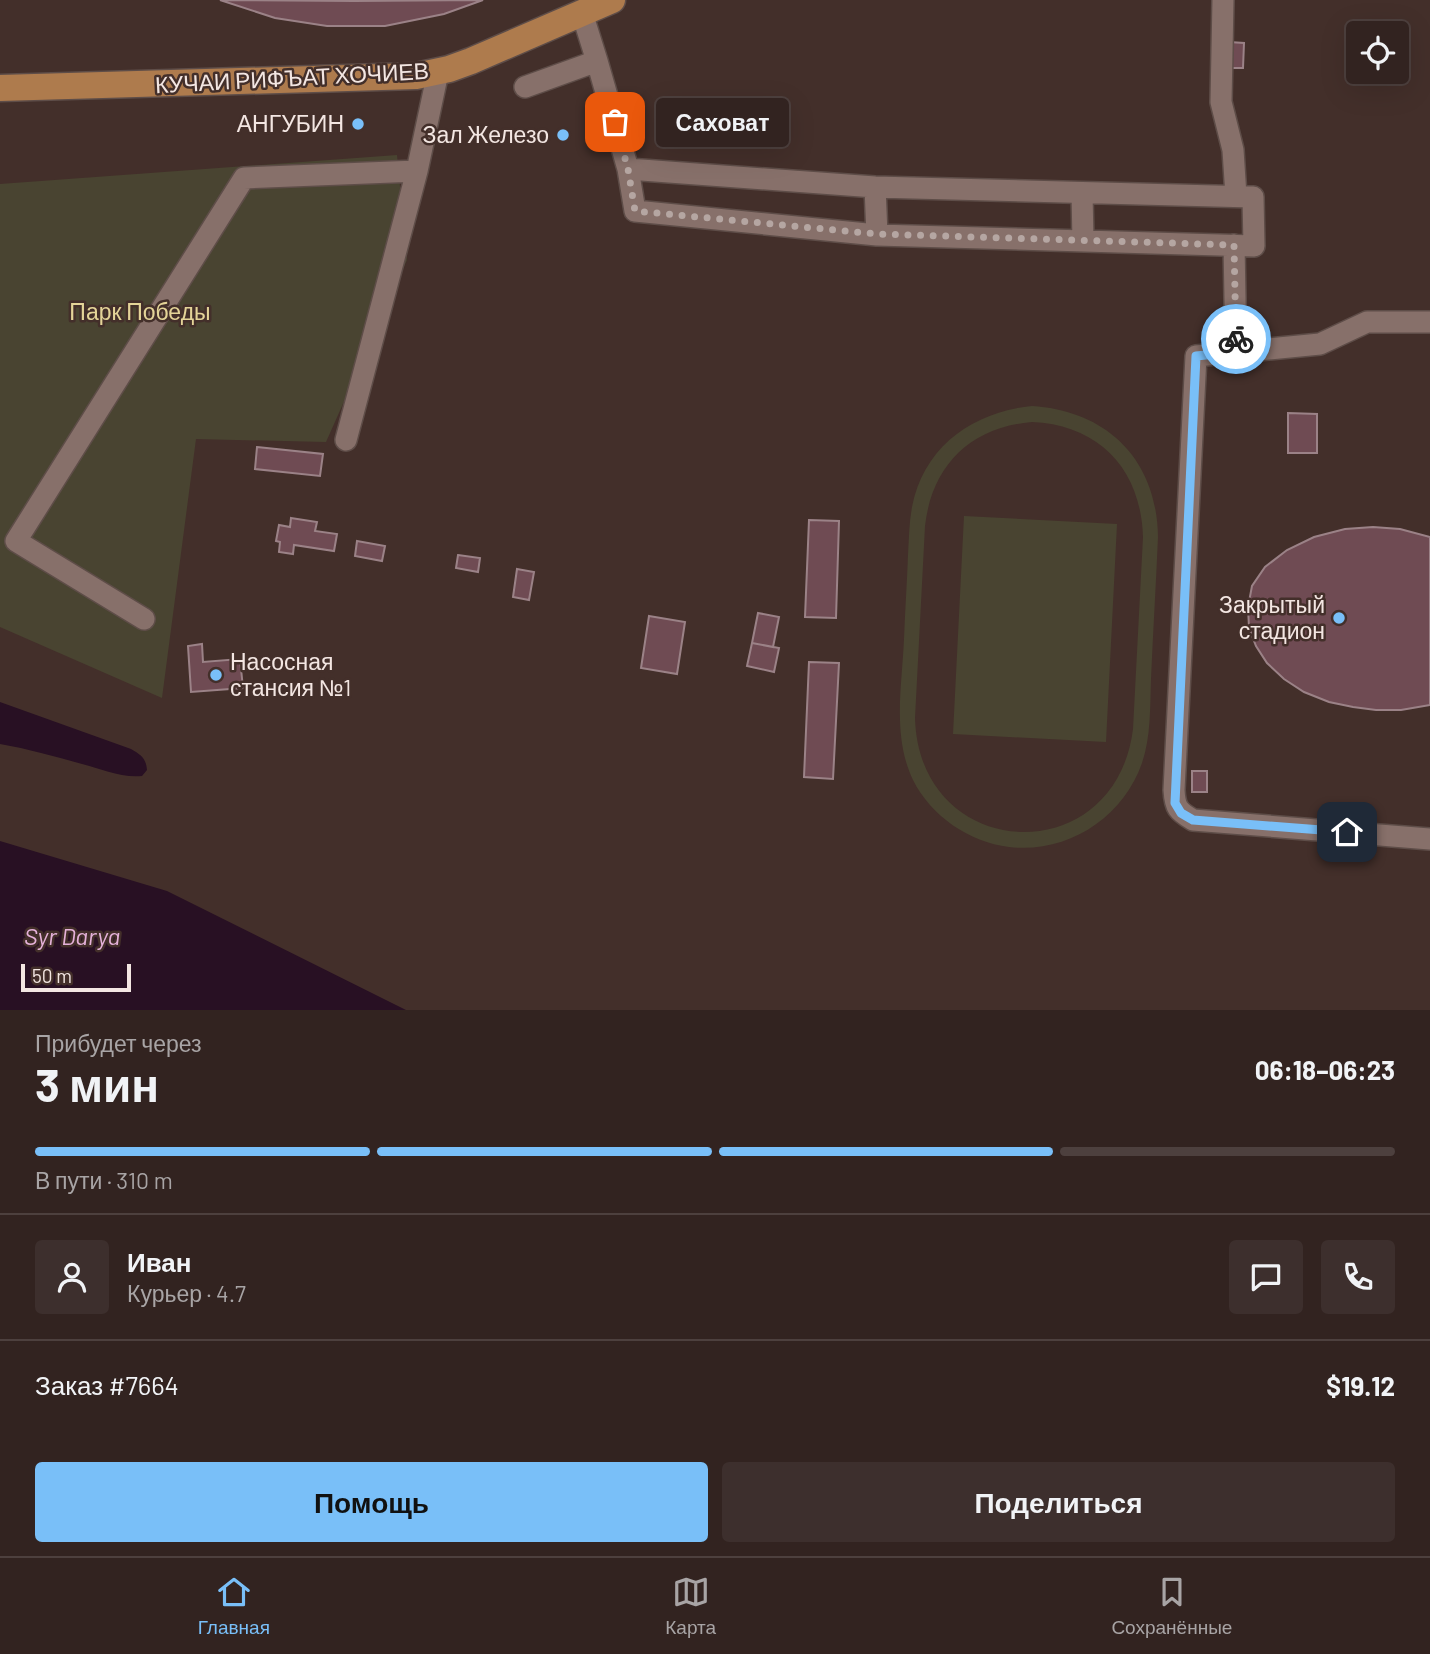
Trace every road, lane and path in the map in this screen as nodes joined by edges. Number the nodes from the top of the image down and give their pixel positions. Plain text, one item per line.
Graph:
1 (1223, 0) edge
2 (594, 5) edge
3 (597, 61) junction
4 (438, 72) junction
5 (0, 88) edge
6 (524, 88) dead end
7 (628, 169) junction
8 (417, 172) junction
9 (875, 187) junction
10 (1082, 193) junction
11 (1236, 196) junction
12 (877, 234) junction
13 (1083, 241) junction
14 (1234, 245) junction
15 (1430, 322) edge
16 (1236, 352) junction
17 (346, 440) dead end
18 (144, 619) dead end
19 (1430, 839) edge

1 - 11 street
2 - 3 street
2 - 4 main road, КУЧАИ РИФЪАТ ХОЧИЕВ
3 - 6 street
3 - 7 street
4 - 5 main road, КУЧАИ РИФЪАТ ХОЧИЕВ
4 - 8 street
7 - 9 street
7 - 12 street
8 - 17 street
8 - 18 street
9 - 10 street
9 - 12 street
10 - 11 street
10 - 13 street
11 - 14 street
12 - 13 street
13 - 14 street
14 - 16 street
15 - 16 street
16 - 19 street

